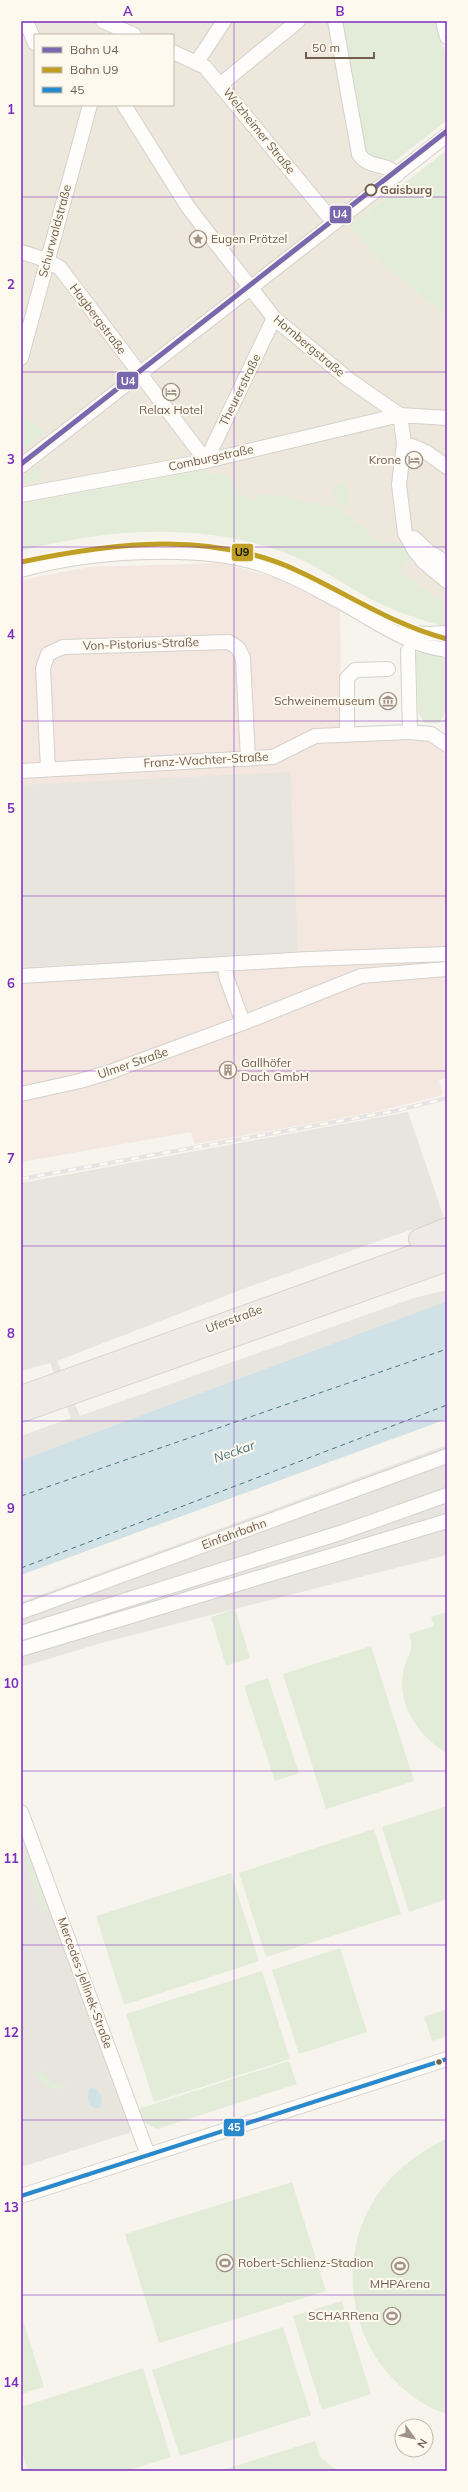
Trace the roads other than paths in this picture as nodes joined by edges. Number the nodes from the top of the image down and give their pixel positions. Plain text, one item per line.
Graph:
1 (26, 21) edge
2 (103, 21) edge
3 (224, 21) edge
4 (298, 21) edge
5 (335, 21) edge
6 (443, 21) edge
7 (126, 30) edge
8 (447, 37) edge
9 (34, 41) edge
10 (174, 52) edge
11 (197, 62) junction
12 (221, 84) junction
13 (90, 106) edge
14 (125, 106) edge
15 (447, 135) edge
16 (396, 175) junction
17 (334, 223) junction
18 (21, 252) edge
19 (47, 260) junction
20 (250, 288) junction
21 (274, 318) junction
22 (21, 358) edge
23 (139, 375) junction
24 (400, 415) junction
25 (447, 418) edge
26 (404, 444) junction
27 (206, 461) junction
28 (21, 466) edge
29 (447, 467) edge
30 (21, 495) edge
31 (404, 522) junction
32 (447, 563) edge
33 (21, 570) edge
34 (447, 581) edge
35 (384, 627) junction
36 (447, 633) edge
37 (447, 650) edge
38 (408, 651) dead end
39 (388, 669) dead end
40 (410, 732) junction
41 (347, 735) junction
42 (447, 745) edge
43 (248, 758) junction
44 (48, 769) junction
45 (21, 771) edge
46 (447, 954) edge
47 (360, 957) junction
48 (225, 965) junction
49 (447, 969) edge
50 (21, 976) edge
51 (361, 976) junction
52 (243, 1023) junction
53 (21, 1094) edge
54 (447, 1228) edge
55 (447, 1243) edge
56 (447, 1261) edge
57 (365, 1272) junction
58 (447, 1276) edge
59 (400, 1277) junction
60 (83, 1391) junction
61 (21, 1396) edge
62 (21, 1412) edge
63 (21, 1423) edge
64 (447, 1456) edge
65 (447, 1495) edge
66 (447, 1521) edge
67 (21, 1612) edge
68 (21, 1633) edge
69 (21, 1650) edge
70 (21, 1812) edge
71 (447, 2059) edge
72 (148, 2155) junction
73 (21, 2196) edge

1 - 9 street
2 - 7 street
3 - 11 street
4 - 12 street
5 - 16 street
6 - 8 street
10 - 11 street, Welzheimer Straße
11 - 12 street, Welzheimer Straße
12 - 17 street, Welzheimer Straße
13 - 19 street, Schurwaldstraße
14 - 20 street, Hornbergstraße
15 - 16 street
16 - 17 street
17 - 20 street
18 - 19 street, Hagbergstraße
19 - 22 street, Schurwaldstraße
19 - 23 street, Hagbergstraße
20 - 21 street, Hornbergstraße
20 - 23 street
21 - 24 street, Hornbergstraße
21 - 27 street, Theurerstraße
23 - 27 street, Hagbergstraße
23 - 28 street
24 - 25 street
24 - 26 street
24 - 27 street, Comburgstraße
26 - 29 street
26 - 31 street
27 - 30 street, Comburgstraße
31 - 32 street
31 - 34 street
33 - 35 street
35 - 36 street
35 - 37 street
38 - 40 street
39 - 41 street
40 - 41 street, Franz-Wachter-Straße
40 - 42 street, Franz-Wachter-Straße
41 - 43 street, Franz-Wachter-Straße
43 - 44 street, Franz-Wachter-Straße
43 - 44 street, Von-Pistorius-Straße
44 - 45 street, Franz-Wachter-Straße
46 - 47 street
47 - 48 street
47 - 51 street
48 - 50 street
48 - 52 street
49 - 51 street, Ulmer Straße
51 - 52 street, Ulmer Straße
52 - 53 street, Ulmer Straße
54 - 57 highway
55 - 57 highway, Uferstraße
56 - 59 highway, Uferstraße
57 - 61 highway, Uferstraße
58 - 59 highway
59 - 60 highway, Uferstraße
60 - 62 highway, Uferstraße
60 - 63 highway
64 - 67 street, Einfahrbahn
65 - 68 street
66 - 69 street
70 - 72 street, Mercedes-Jellinek-Straße
71 - 72 street
72 - 73 street

